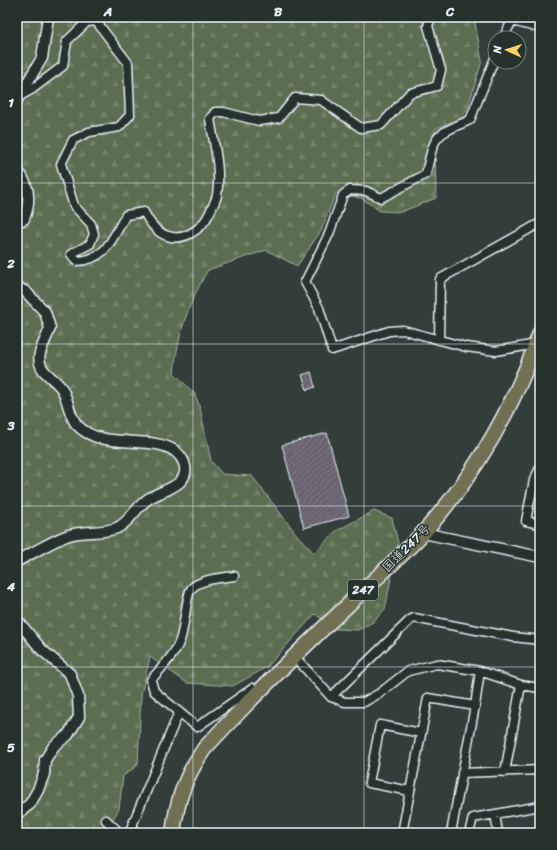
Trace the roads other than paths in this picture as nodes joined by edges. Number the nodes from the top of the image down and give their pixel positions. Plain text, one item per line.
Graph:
1 (48, 17) edge
2 (431, 17) edge
3 (531, 17) edge
4 (537, 27) edge
5 (507, 30) edge
6 (490, 70) edge
7 (18, 99) edge
8 (17, 170) edge
9 (17, 222) edge
10 (540, 223) edge
11 (17, 287) edge
12 (439, 340) junction
13 (539, 340) edge
14 (540, 468) edge
15 (540, 524) edge
16 (423, 533) junction
17 (540, 557) edge
18 (17, 560) edge
19 (234, 576) dead end
20 (17, 620) edge
21 (540, 640) edge
22 (295, 657) junction
23 (480, 671) junction
24 (521, 685) junction
25 (540, 688) edge
26 (259, 693) junction
27 (331, 697) junction
28 (475, 706) junction
29 (179, 712) junction
30 (421, 733) junction
31 (540, 770) edge
32 (505, 772) junction
33 (462, 773) junction
34 (410, 791) junction
35 (540, 806) edge
36 (17, 814) edge
37 (495, 814) junction
38 (106, 820) dead end
39 (120, 833) edge
40 (129, 833) edge
41 (173, 833) edge
42 (402, 833) edge
43 (451, 833) edge
44 (469, 833) edge
45 (498, 833) edge

1 - 7 street
2 - 7 street
3 - 4 street
4 - 5 street
6 - 12 street
8 - 9 street
10 - 12 street
11 - 18 street
12 - 13 street
13 - 16 highway, 国道247号 / 247
14 - 15 street
16 - 17 street
16 - 22 highway, 国道247号 / 247
19 - 29 street
20 - 36 street
21 - 27 street
22 - 26 highway, 国道247号 / 247
22 - 27 street
23 - 24 street
23 - 27 street
23 - 28 street
24 - 25 street
24 - 32 street
26 - 29 street
26 - 41 highway, 国道247号 / 247
28 - 30 street
28 - 33 street
29 - 40 street
30 - 34 street
30 - 34 street
31 - 32 street
32 - 33 street
33 - 43 street
34 - 42 street
35 - 37 street
37 - 44 street
37 - 45 street
38 - 39 street

